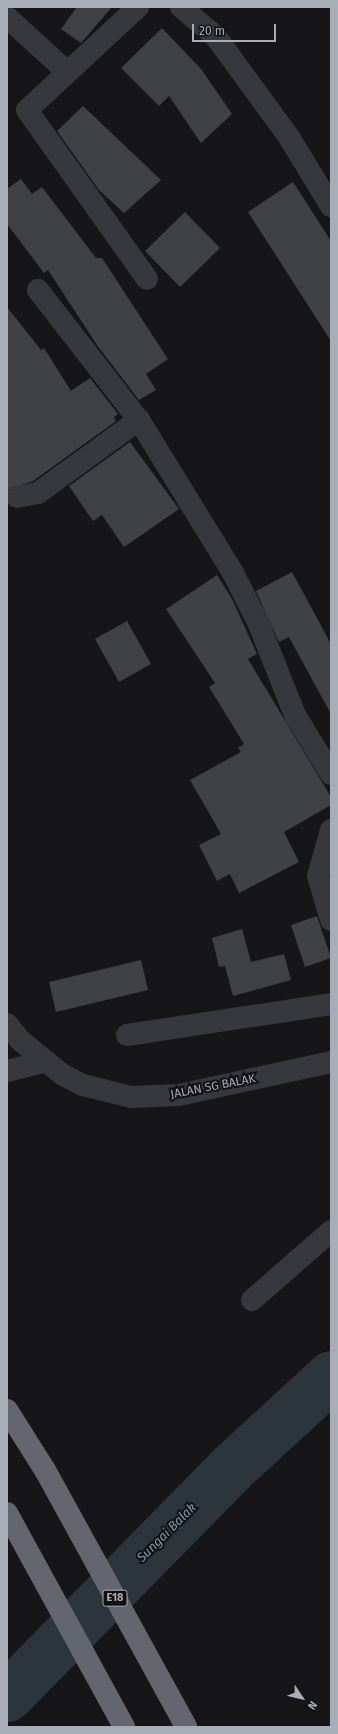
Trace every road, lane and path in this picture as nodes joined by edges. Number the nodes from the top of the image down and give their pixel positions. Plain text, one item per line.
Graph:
1 (138, 7) edge
2 (181, 7) edge
3 (10, 20) edge
4 (61, 66) junction
5 (331, 206) edge
6 (147, 279) dead end
7 (38, 290) dead end
8 (139, 420) junction
9 (17, 497) dead end
10 (331, 774) edge
11 (331, 830) edge
12 (331, 920) edge
13 (331, 1004) edge
14 (7, 1024) edge
15 (127, 1035) dead end
16 (43, 1062) junction
17 (331, 1062) edge
18 (7, 1072) edge
19 (331, 1231) edge
20 (252, 1300) dead end
21 (7, 1410) edge
22 (7, 1513) edge
23 (124, 1727) edge
24 (186, 1727) edge

1 - 4 street
2 - 5 street
3 - 4 street
4 - 6 street
7 - 8 street
8 - 9 street
8 - 10 street
11 - 12 street
13 - 15 street
14 - 16 street, JALAN SG BALAK
16 - 17 street, JALAN SG BALAK
16 - 18 street
19 - 20 street
21 - 24 highway, E18
22 - 23 highway

